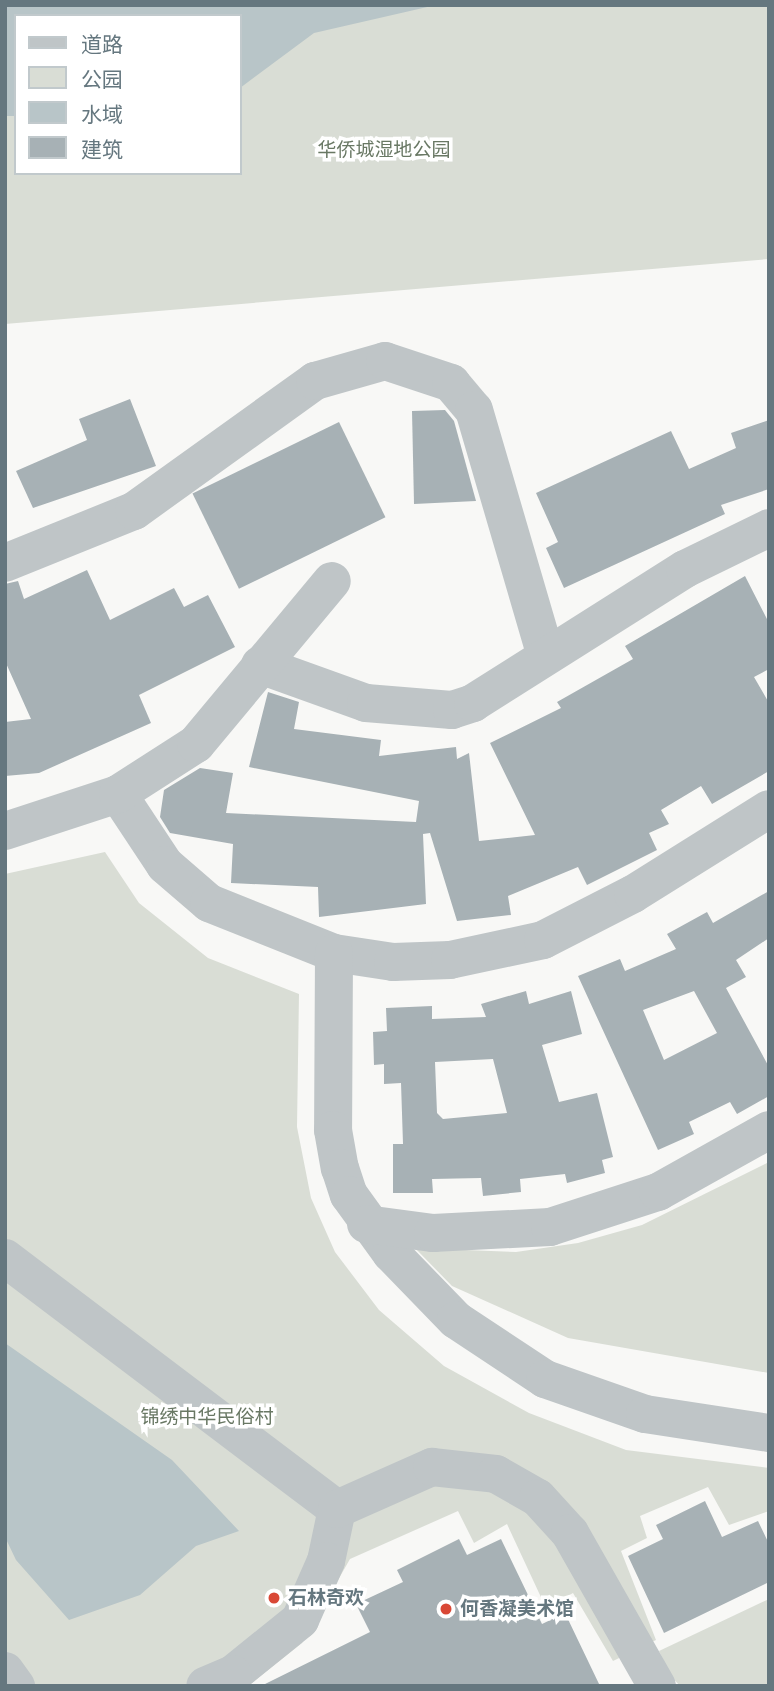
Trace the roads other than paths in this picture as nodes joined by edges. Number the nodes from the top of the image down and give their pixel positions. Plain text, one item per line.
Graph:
1 (769, 528) edge
2 (5, 563) edge
3 (332, 581) dead end
4 (545, 653) junction
5 (260, 665) junction
6 (118, 794) junction
7 (769, 809) edge
8 (5, 831) edge
9 (334, 953) junction
10 (769, 1130) edge
11 (366, 1224) junction
12 (5, 1258) edge
13 (769, 1433) edge
14 (337, 1508) junction
15 (5, 1671) edge
16 (14, 1685) edge
17 (205, 1686) edge
18 (657, 1686) edge

1 - 4 street
2 - 4 street
3 - 5 street
4 - 5 street
5 - 6 street
6 - 8 street
6 - 9 street
7 - 9 street
9 - 11 street
10 - 11 street
11 - 13 street
12 - 14 street
14 - 17 street
14 - 18 street
15 - 16 street

